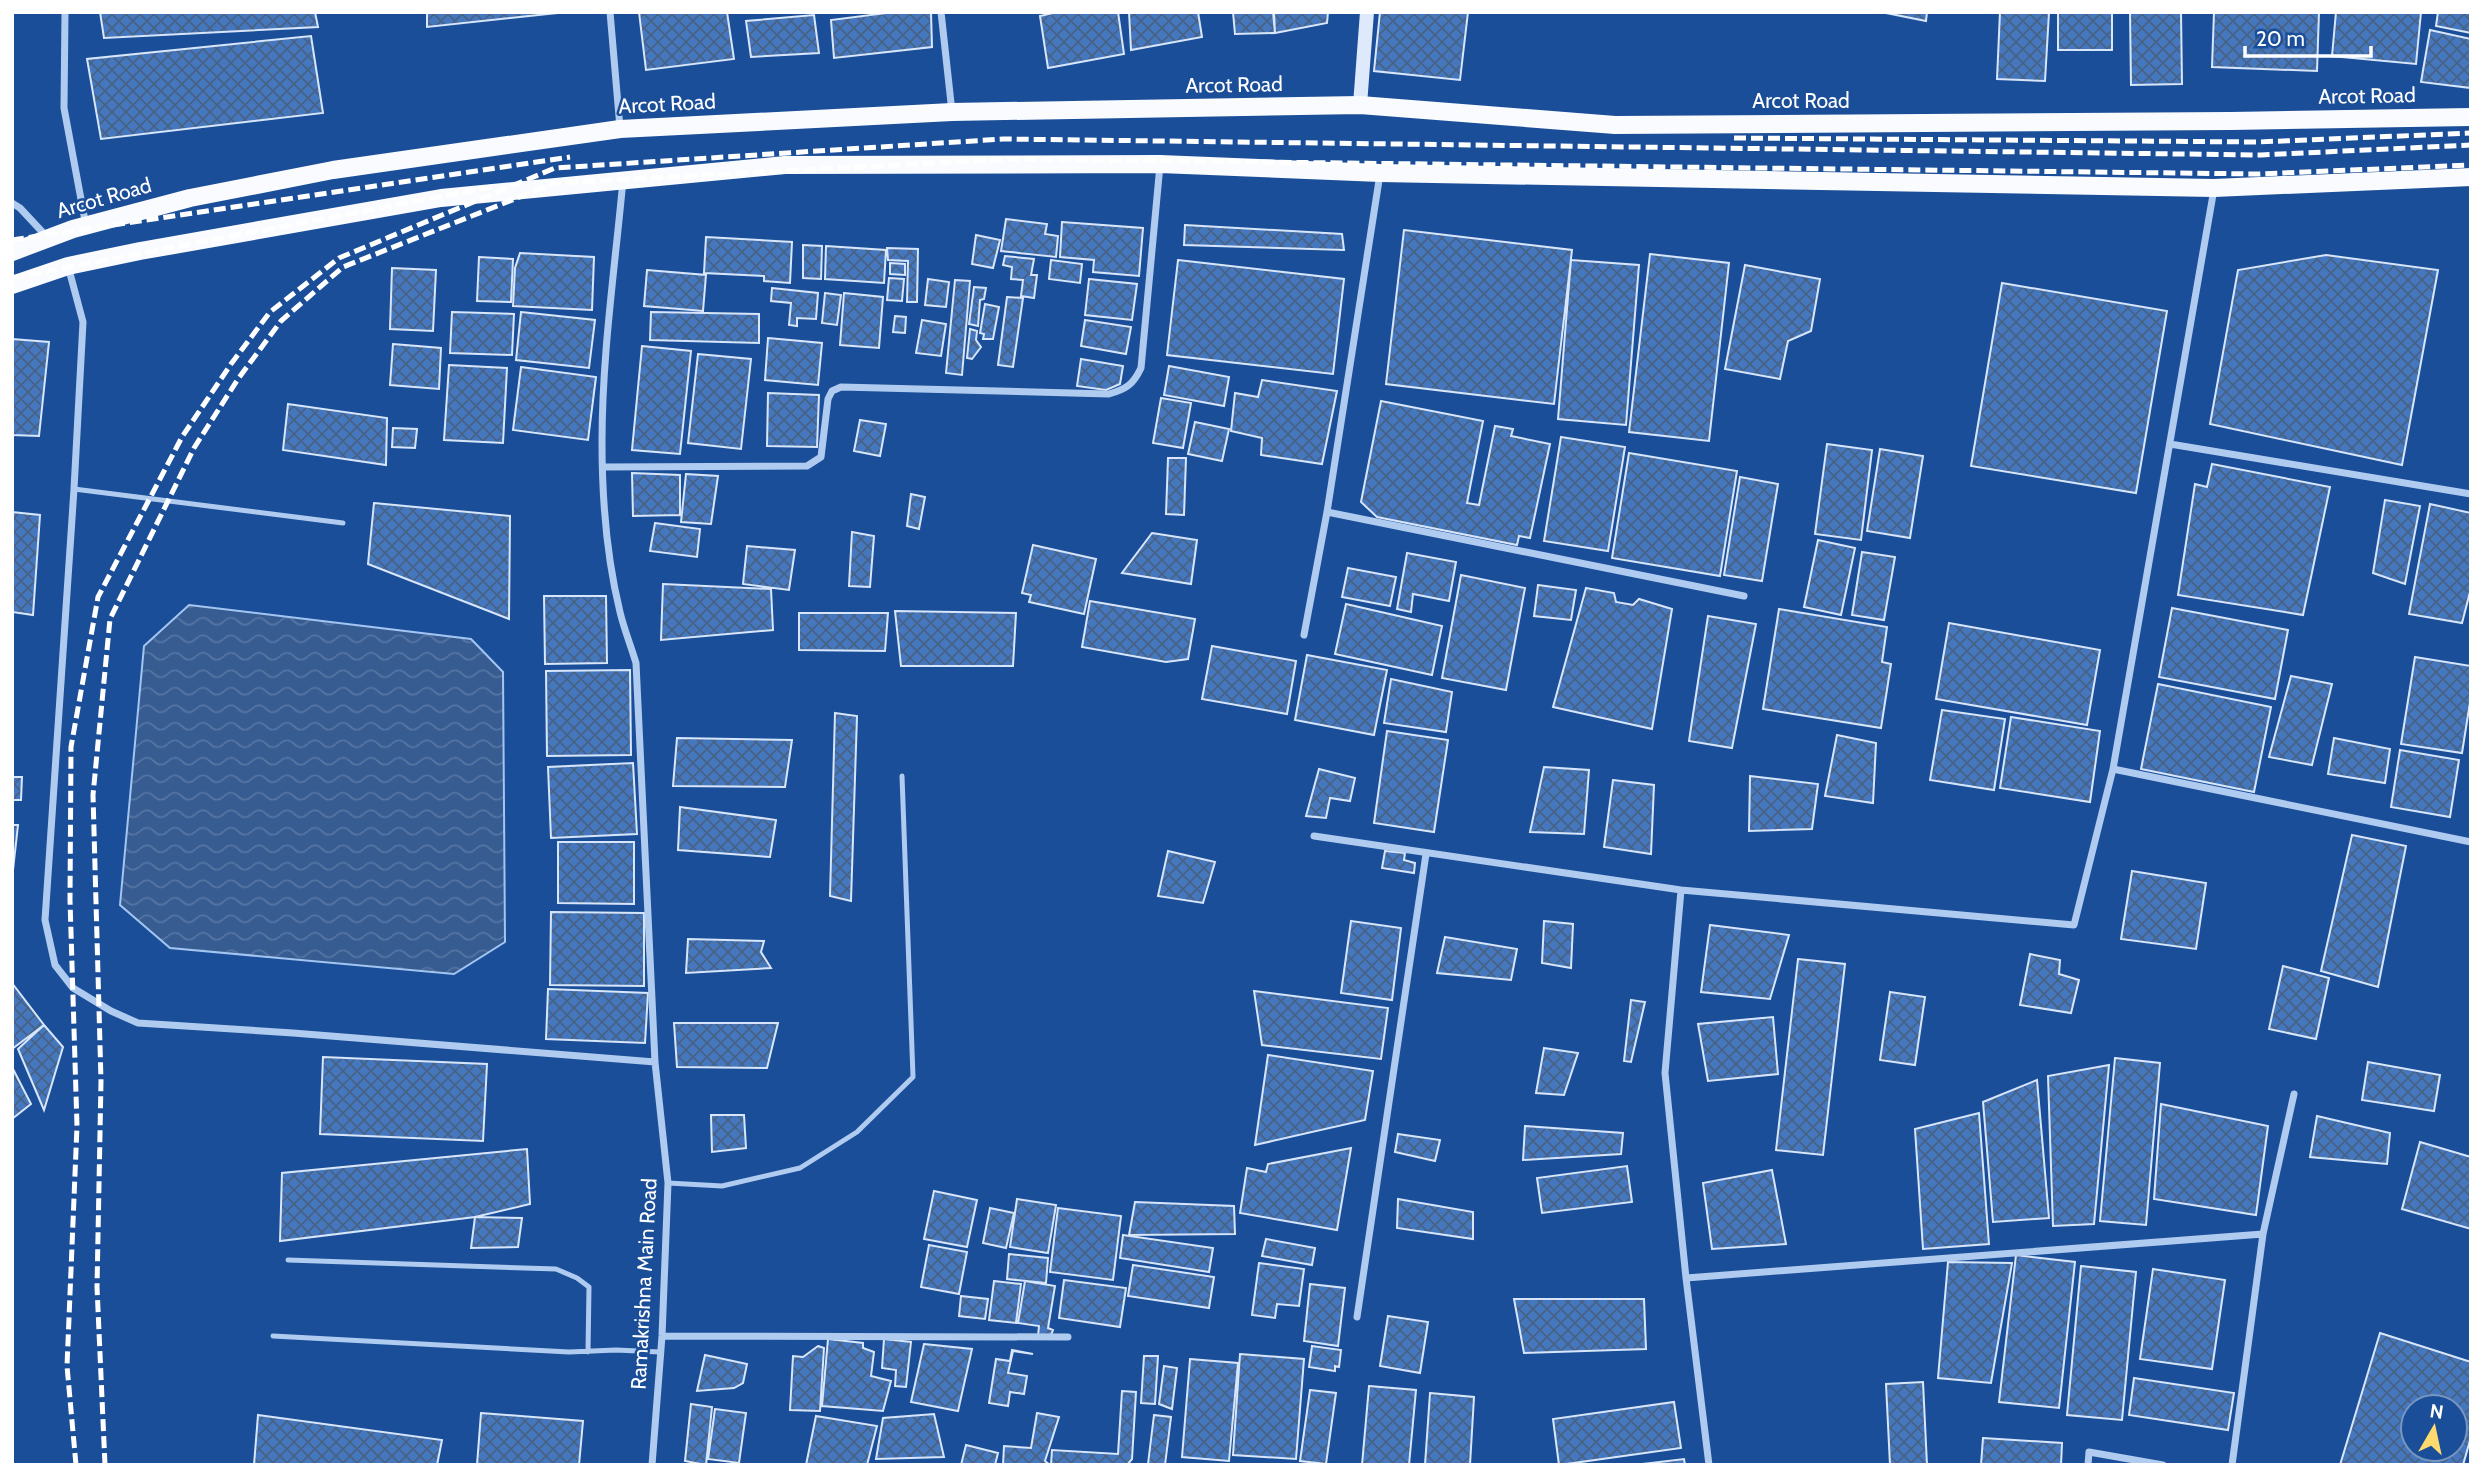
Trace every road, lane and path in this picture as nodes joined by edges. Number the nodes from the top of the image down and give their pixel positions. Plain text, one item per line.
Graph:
1 (65, 12) edge
2 (610, 12) edge
3 (942, 12) edge
4 (1367, 12) edge
5 (1360, 105) junction
6 (952, 112) junction
7 (2471, 117) edge
8 (620, 129) junction
9 (1160, 164) junction
10 (1380, 173) junction
11 (2471, 177) edge
12 (623, 180) junction
13 (2214, 188) junction
14 (12, 203) edge
15 (86, 226) junction
16 (48, 238) junction
17 (12, 252) edge
18 (68, 266) junction
19 (12, 285) edge
20 (2170, 444) junction
21 (603, 467) junction
22 (74, 489) junction
23 (2471, 494) edge
24 (1326, 512) junction
25 (343, 523) dead end
26 (1744, 596) dead end
27 (1304, 635) dead end
28 (2113, 769) junction
29 (902, 776) dead end
30 (1314, 836) dead end
31 (2471, 842) edge
32 (1426, 854) junction
33 (1681, 890) junction
34 (655, 1062) junction
35 (2294, 1094) dead end
36 (668, 1183) junction
37 (2263, 1234) junction
38 (288, 1260) dead end
39 (1686, 1278) junction
40 (1357, 1317) dead end
41 (273, 1336) dead end
42 (662, 1336) junction
43 (1068, 1337) dead end
44 (588, 1352) junction
45 (660, 1352) junction
46 (652, 1465) edge
47 (1709, 1465) edge
48 (2088, 1465) edge
49 (2163, 1465) edge
50 (2232, 1465) edge

1 - 15 street
2 - 8 street
3 - 6 street
4 - 5 street
5 - 6 main road, Arcot Road
5 - 7 main road, Arcot Road
6 - 8 main road, Arcot Road
8 - 15 main road, Arcot Road
9 - 10 main road
9 - 12 main road
9 - 21 street
10 - 13 main road
10 - 24 street
11 - 13 main road
12 - 18 main road
12 - 21 street, Ramakrishna Main Road
13 - 20 street
14 - 16 street
15 - 16 main road, Arcot Road
16 - 17 main road, Arcot Road
18 - 19 main road
18 - 22 street
20 - 23 street
20 - 28 street
21 - 34 street, Ramakrishna Main Road
22 - 25 lane
22 - 34 street
24 - 26 street
24 - 27 street
28 - 31 street
28 - 33 street
29 - 36 lane
30 - 32 street
32 - 33 street
32 - 40 street
33 - 39 street
34 - 36 street, Ramakrishna Main Road
35 - 37 street
36 - 42 street, Ramakrishna Main Road
37 - 39 street
37 - 50 street
38 - 44 lane
39 - 47 street
41 - 44 lane
42 - 43 street
42 - 45 street, Ramakrishna Main Road
44 - 45 lane
45 - 46 street, Ramakrishna Main Road
48 - 49 street

